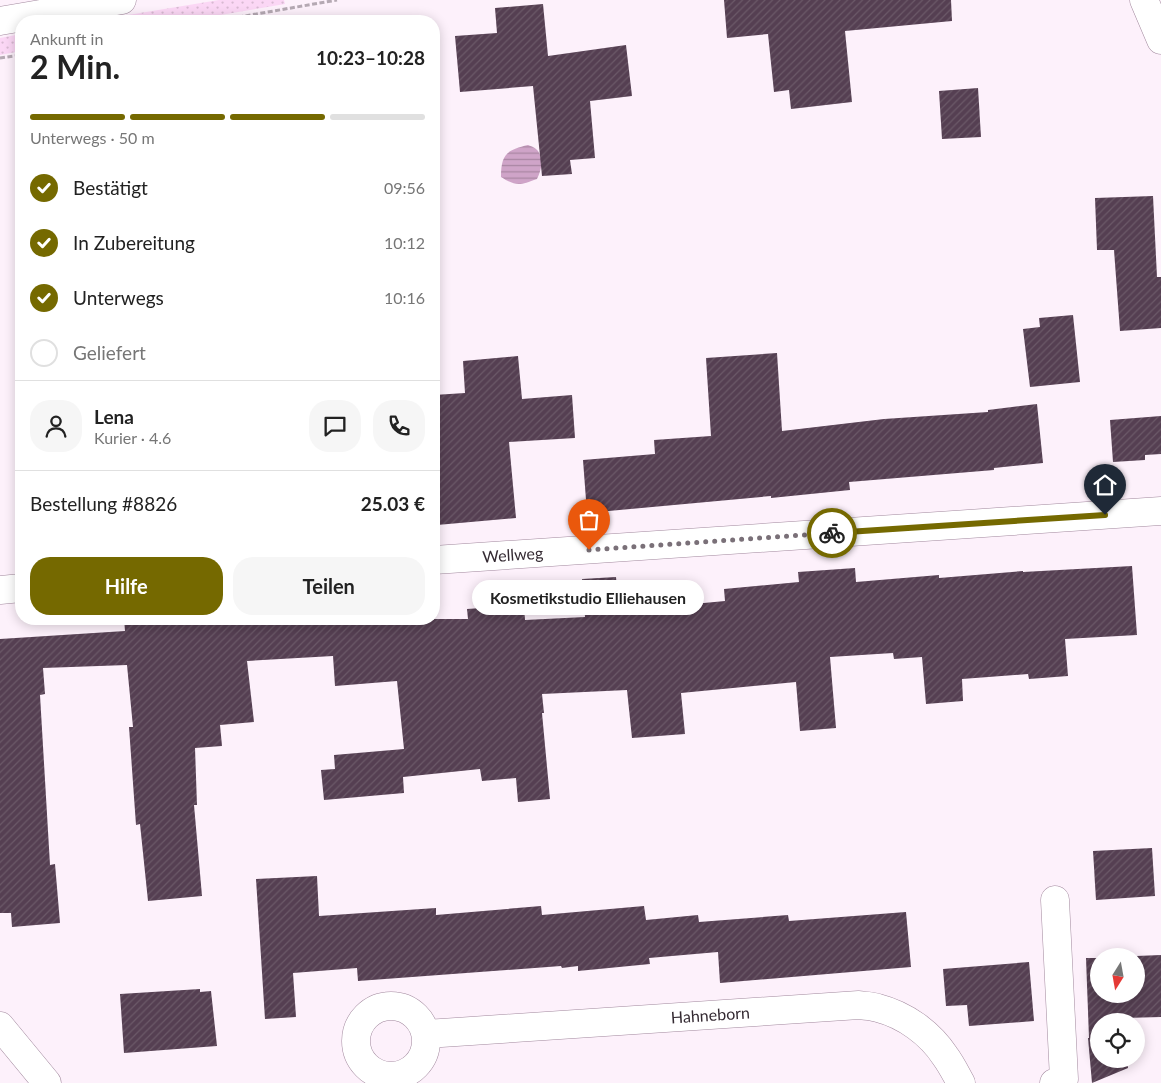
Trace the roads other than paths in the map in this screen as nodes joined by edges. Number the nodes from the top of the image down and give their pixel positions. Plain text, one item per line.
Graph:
1 (122, 0) edge
2 (1144, 0) edge
3 (39, 15) edge
4 (15, 19) edge
5 (0, 22) edge
6 (1161, 40) edge
7 (1161, 511) edge
8 (440, 560) edge
9 (15, 589) edge
10 (0, 590) edge
11 (1055, 900) dead end
12 (0, 1026) edge
13 (426, 1034) dead end
14 (47, 1083) edge
15 (961, 1083) edge
16 (1054, 1083) edge

1 - 3 street
2 - 6 street
4 - 5 street
7 - 8 street, Wellweg
9 - 10 street
11 - 16 street
12 - 14 street
13 - 15 street, Hahneborn

